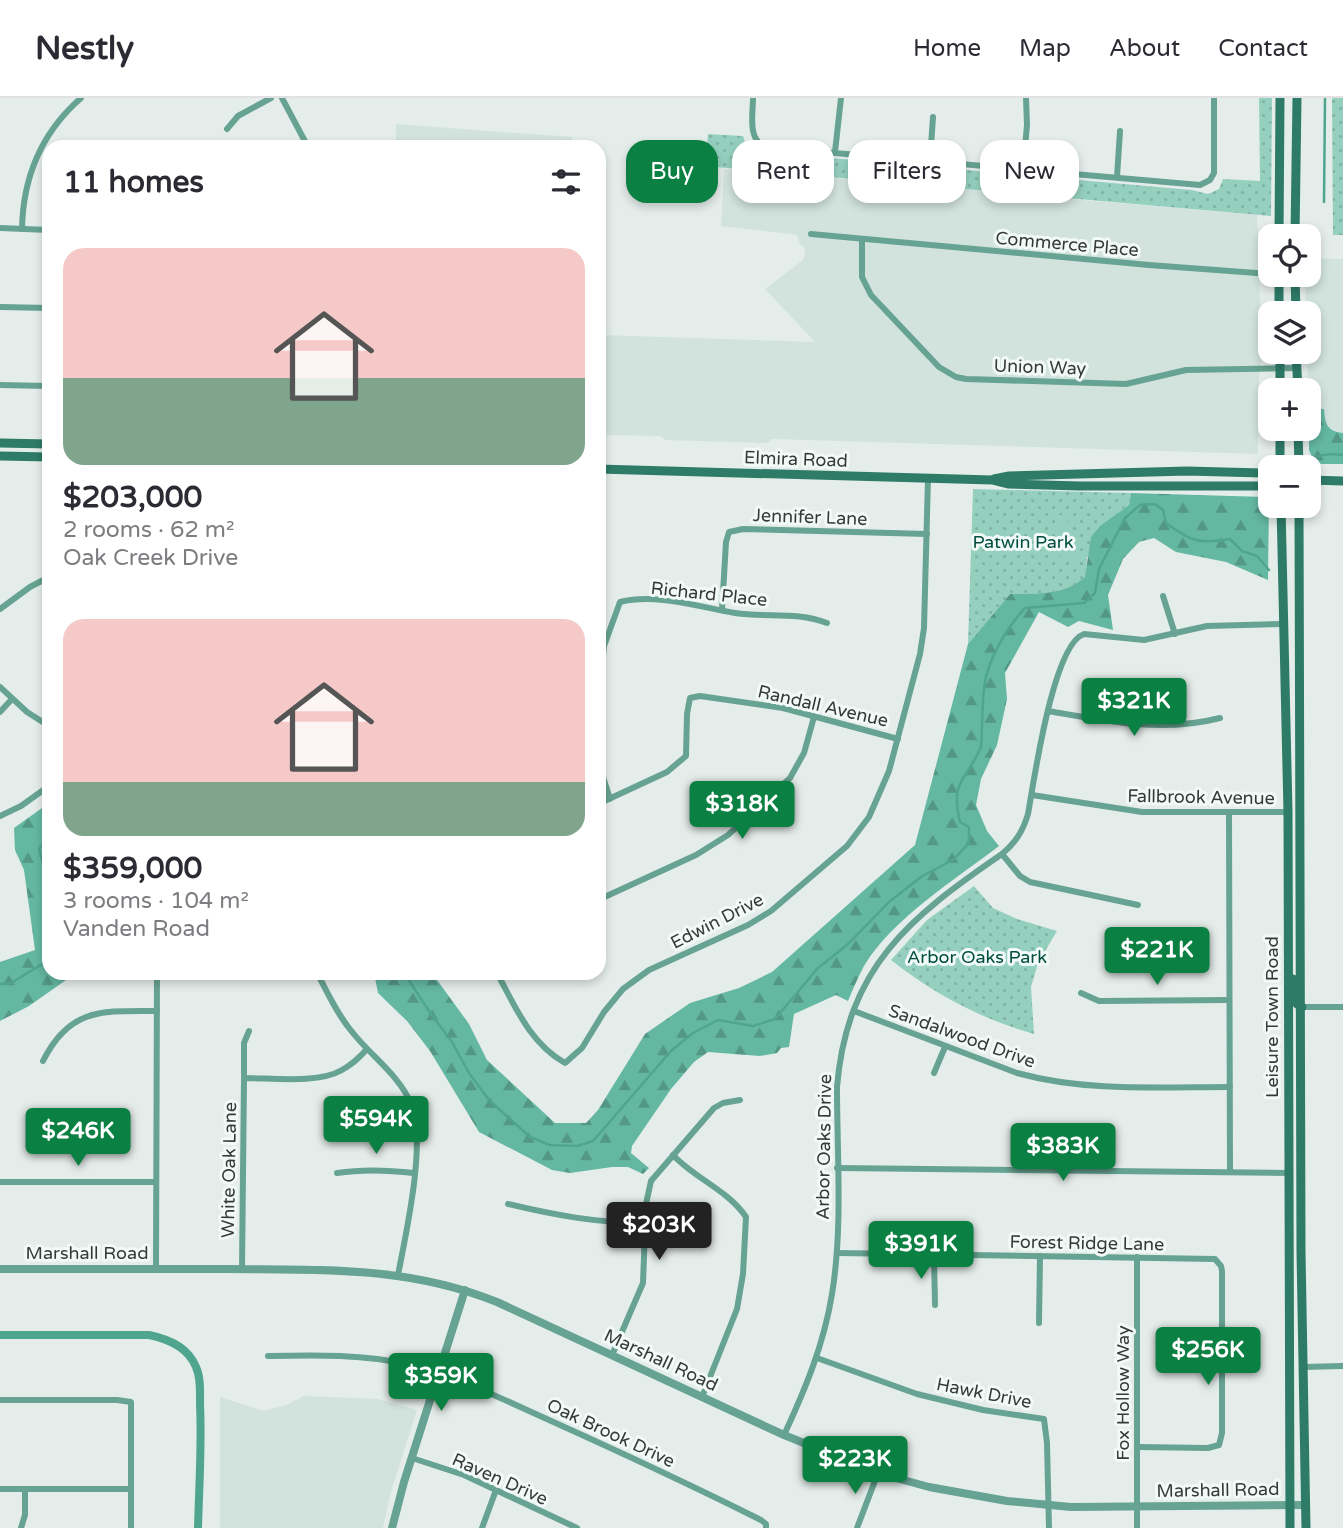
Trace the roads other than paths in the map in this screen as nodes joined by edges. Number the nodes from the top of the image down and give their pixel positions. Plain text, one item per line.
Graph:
1 (81, 98) edge
2 (271, 98) edge
3 (282, 98) edge
4 (753, 98) edge
5 (841, 98) edge
6 (1026, 98) edge
7 (1214, 98) edge
8 (1280, 98) edge
9 (1297, 98) edge
10 (933, 117) dead end
11 (227, 129) dead end
12 (1120, 131) dead end
13 (45, 140) edge
14 (304, 140) edge
15 (931, 140) edge
16 (1026, 140) edge
17 (42, 145) edge
18 (835, 152) junction
19 (848, 153) edge
20 (1079, 174) edge
21 (1117, 177) junction
22 (1279, 224) edge
23 (1295, 224) edge
24 (0, 228) edge
25 (22, 229) junction
26 (42, 230) edge
27 (811, 234) dead end
28 (862, 241) junction
29 (1258, 273) edge
30 (0, 306) edge
31 (42, 308) edge
32 (1280, 364) edge
33 (1297, 364) edge
34 (1280, 368) junction
35 (1297, 368) junction
36 (1280, 378) edge
37 (1297, 378) edge
38 (0, 385) edge
39 (42, 386) edge
40 (2, 443) edge
41 (42, 444) edge
42 (0, 456) edge
43 (42, 457) edge
44 (606, 469) edge
45 (1258, 473) edge
46 (928, 478) junction
47 (992, 480) junction
48 (1321, 480) edge
49 (1343, 481) edge
50 (1258, 486) edge
51 (1281, 518) edge
52 (1299, 518) edge
53 (927, 534) junction
54 (42, 580) edge
55 (1163, 596) dead end
56 (0, 609) edge
57 (722, 610) junction
58 (827, 623) dead end
59 (1282, 624) junction
60 (1175, 634) junction
61 (606, 640) edge
62 (0, 687) edge
63 (12, 699) junction
64 (1048, 710) junction
65 (0, 712) edge
66 (814, 717) junction
67 (1220, 718) dead end
68 (42, 721) edge
69 (898, 739) junction
70 (606, 786) edge
71 (42, 791) edge
72 (1032, 795) junction
73 (610, 799) junction
74 (606, 801) edge
75 (1287, 812) junction
76 (1229, 813) junction
77 (0, 816) edge
78 (1300, 845) junction
79 (1002, 854) junction
80 (606, 896) edge
81 (1138, 905) dead end
82 (1287, 914) junction
83 (157, 980) edge
84 (321, 980) edge
85 (501, 980) edge
86 (1082, 993) dead end
87 (1229, 1000) junction
88 (1302, 1007) junction
89 (1343, 1007) edge
90 (854, 1010) junction
91 (157, 1011) junction
92 (250, 1031) dead end
93 (945, 1046) junction
94 (367, 1049) junction
95 (43, 1061) dead end
96 (934, 1073) dead end
97 (244, 1078) junction
98 (1230, 1087) junction
99 (740, 1100) dead end
100 (673, 1155) junction
101 (837, 1168) junction
102 (1230, 1172) junction
103 (337, 1173) dead end
104 (414, 1173) junction
105 (1289, 1173) junction
106 (0, 1182) edge
107 (156, 1182) junction
108 (508, 1204) dead end
109 (645, 1223) junction
110 (1301, 1252) junction
111 (837, 1253) junction
112 (933, 1255) junction
113 (1040, 1256) junction
114 (1137, 1257) junction
115 (0, 1269) edge
116 (156, 1269) junction
117 (242, 1269) junction
118 (398, 1275) junction
119 (465, 1290) junction
120 (936, 1305) dead end
121 (1039, 1324) dead end
122 (612, 1355) junction
123 (268, 1356) dead end
124 (817, 1358) junction
125 (1343, 1366) edge
126 (1303, 1367) junction
127 (439, 1373) junction
128 (702, 1397) junction
129 (0, 1400) edge
130 (784, 1435) junction
131 (1137, 1447) junction
132 (412, 1458) junction
133 (878, 1473) junction
134 (0, 1489) edge
135 (25, 1489) junction
136 (131, 1489) junction
137 (495, 1490) junction
138 (1290, 1505) junction
139 (1305, 1505) junction
140 (1048, 1506) junction
141 (1137, 1507) junction
142 (21, 1528) edge
143 (131, 1528) edge
144 (392, 1528) edge
145 (482, 1528) edge
146 (577, 1528) edge
147 (766, 1528) edge
148 (857, 1528) edge
149 (1049, 1528) edge
150 (1137, 1528) edge
151 (1290, 1528) edge
152 (1306, 1528) edge

1 - 13 street
2 - 11 street
3 - 14 street
4 - 18 street
5 - 18 street
6 - 16 street
7 - 21 street
8 - 22 main road
9 - 23 main road
10 - 15 street
12 - 21 street
17 - 25 street
18 - 19 street
20 - 21 street
24 - 25 street
25 - 26 street
27 - 28 street, Commerce Place
28 - 29 street, Commerce Place
28 - 34 street, Union Way
30 - 31 street
32 - 34 main road
33 - 35 main road
34 - 35 street, Union Way
34 - 36 main road
35 - 37 main road
38 - 39 street
40 - 41 main road
42 - 43 main road
44 - 46 main road, Elmira Road
45 - 47 main road, Elmira Road
46 - 47 main road, Elmira Road
46 - 53 street, Edwin Drive
47 - 50 main road, Elmira Road
48 - 49 main road
51 - 59 main road, Leisure Town Road
52 - 78 main road, Leisure Town Road
53 - 57 street, Jennifer Lane
53 - 69 street, Edwin Drive
54 - 56 street
55 - 60 street
57 - 58 street, Richard Place
57 - 61 street, Richard Place
59 - 60 street, Arbor Oaks Drive
59 - 75 main road, Leisure Town Road
60 - 64 street, Arbor Oaks Drive
62 - 63 street
63 - 65 street
63 - 68 street
64 - 67 street
64 - 72 street, Arbor Oaks Drive
66 - 69 street, Randall Avenue
66 - 73 street, Randall Avenue
66 - 80 street
69 - 85 street, Edwin Drive
70 - 73 street, Richard Place
71 - 77 street
72 - 76 street, Fallbrook Avenue
72 - 79 street, Arbor Oaks Drive
73 - 74 street, Randall Avenue
75 - 76 street, Fallbrook Avenue
75 - 78 main road
75 - 82 main road, Leisure Town Road
76 - 87 street
78 - 88 main road, Leisure Town Road
79 - 81 street
79 - 90 street, Arbor Oaks Drive
82 - 88 main road
82 - 105 main road, Leisure Town Road
83 - 91 street
84 - 94 street
86 - 87 street
87 - 98 street
88 - 89 street
88 - 110 main road, Leisure Town Road
90 - 93 street, Sandalwood Drive
90 - 101 street, Arbor Oaks Drive
91 - 95 street
91 - 107 street
92 - 97 street
93 - 96 street
93 - 98 street, Sandalwood Drive
94 - 97 street, White Oak Lane
94 - 104 street
97 - 117 street, White Oak Lane
98 - 102 street
99 - 100 street
100 - 109 street
100 - 128 street
101 - 102 street
101 - 111 street, Arbor Oaks Drive
102 - 105 street
103 - 104 street
104 - 118 street
105 - 110 main road
105 - 138 main road, Leisure Town Road
106 - 107 street
107 - 116 street
108 - 109 street
109 - 122 street
110 - 126 main road, Leisure Town Road
111 - 112 street, Forest Ridge Lane
111 - 124 street, Arbor Oaks Drive
112 - 113 street, Forest Ridge Lane
112 - 120 street
113 - 114 street, Forest Ridge Lane
113 - 121 street
114 - 131 street, Fox Hollow Way
114 - 131 street, Forest Ridge Lane
115 - 116 street, Marshall Road
116 - 117 street, Marshall Road
117 - 118 street, Marshall Road
118 - 119 street, Marshall Road
119 - 122 street, Marshall Road
119 - 127 street
122 - 128 street, Marshall Road
123 - 127 street, Oak Brook Drive
124 - 130 street, Arbor Oaks Drive
124 - 140 street, Hawk Drive
125 - 126 street
126 - 139 main road, Leisure Town Road
127 - 132 street
127 - 147 street, Oak Brook Drive
128 - 130 street, Marshall Road
129 - 136 street
130 - 133 street, Marshall Road
131 - 141 street, Fox Hollow Way
132 - 137 street, Raven Drive
132 - 144 street
133 - 140 street, Marshall Road
133 - 148 street
134 - 135 street
135 - 136 street
135 - 142 street
136 - 143 street
137 - 145 street
137 - 146 street, Raven Drive
138 - 139 street, Marshall Road
138 - 141 street, Marshall Road
138 - 151 main road, Leisure Town Road
139 - 152 main road, Leisure Town Road
140 - 141 street, Marshall Road
140 - 149 street, Hawk Drive
141 - 150 street, Fox Hollow Way

